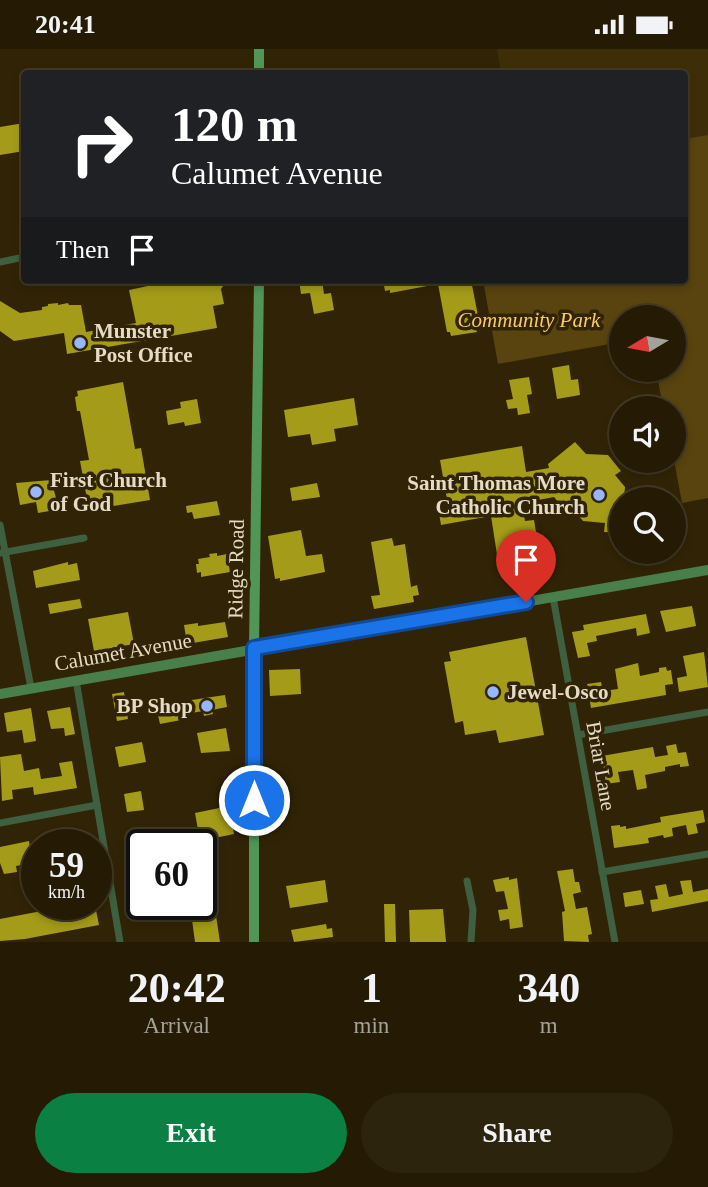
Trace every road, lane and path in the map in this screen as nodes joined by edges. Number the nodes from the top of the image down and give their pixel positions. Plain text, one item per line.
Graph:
1 (259, 49) edge
2 (259, 70) edge
3 (21, 258) edge
4 (0, 262) edge
5 (259, 284) edge
6 (0, 524) edge
7 (84, 538) dead end
8 (3, 552) edge
9 (708, 570) edge
10 (553, 597) junction
11 (254, 648) junction
12 (76, 680) junction
13 (31, 688) junction
14 (0, 694) edge
15 (708, 712) edge
16 (578, 735) junction
17 (97, 805) junction
18 (0, 823) edge
19 (708, 854) edge
20 (602, 872) junction
21 (467, 881) dead end
22 (120, 942) edge
23 (254, 942) edge
24 (471, 942) edge
25 (615, 942) edge

1 - 2 main road
3 - 4 street
5 - 11 main road, Ridge Road
6 - 8 street
7 - 8 street
8 - 13 street
9 - 10 main road, Calumet Avenue
10 - 11 main road, Calumet Avenue
10 - 16 street, Briar Lane
11 - 12 main road, Calumet Avenue
11 - 23 main road, Ridge Road
12 - 13 main road, Calumet Avenue
12 - 17 street
13 - 14 main road, Calumet Avenue
15 - 16 street
16 - 20 street, Briar Lane
17 - 18 street
17 - 22 street
19 - 20 street
20 - 25 street, Briar Lane
21 - 24 street

